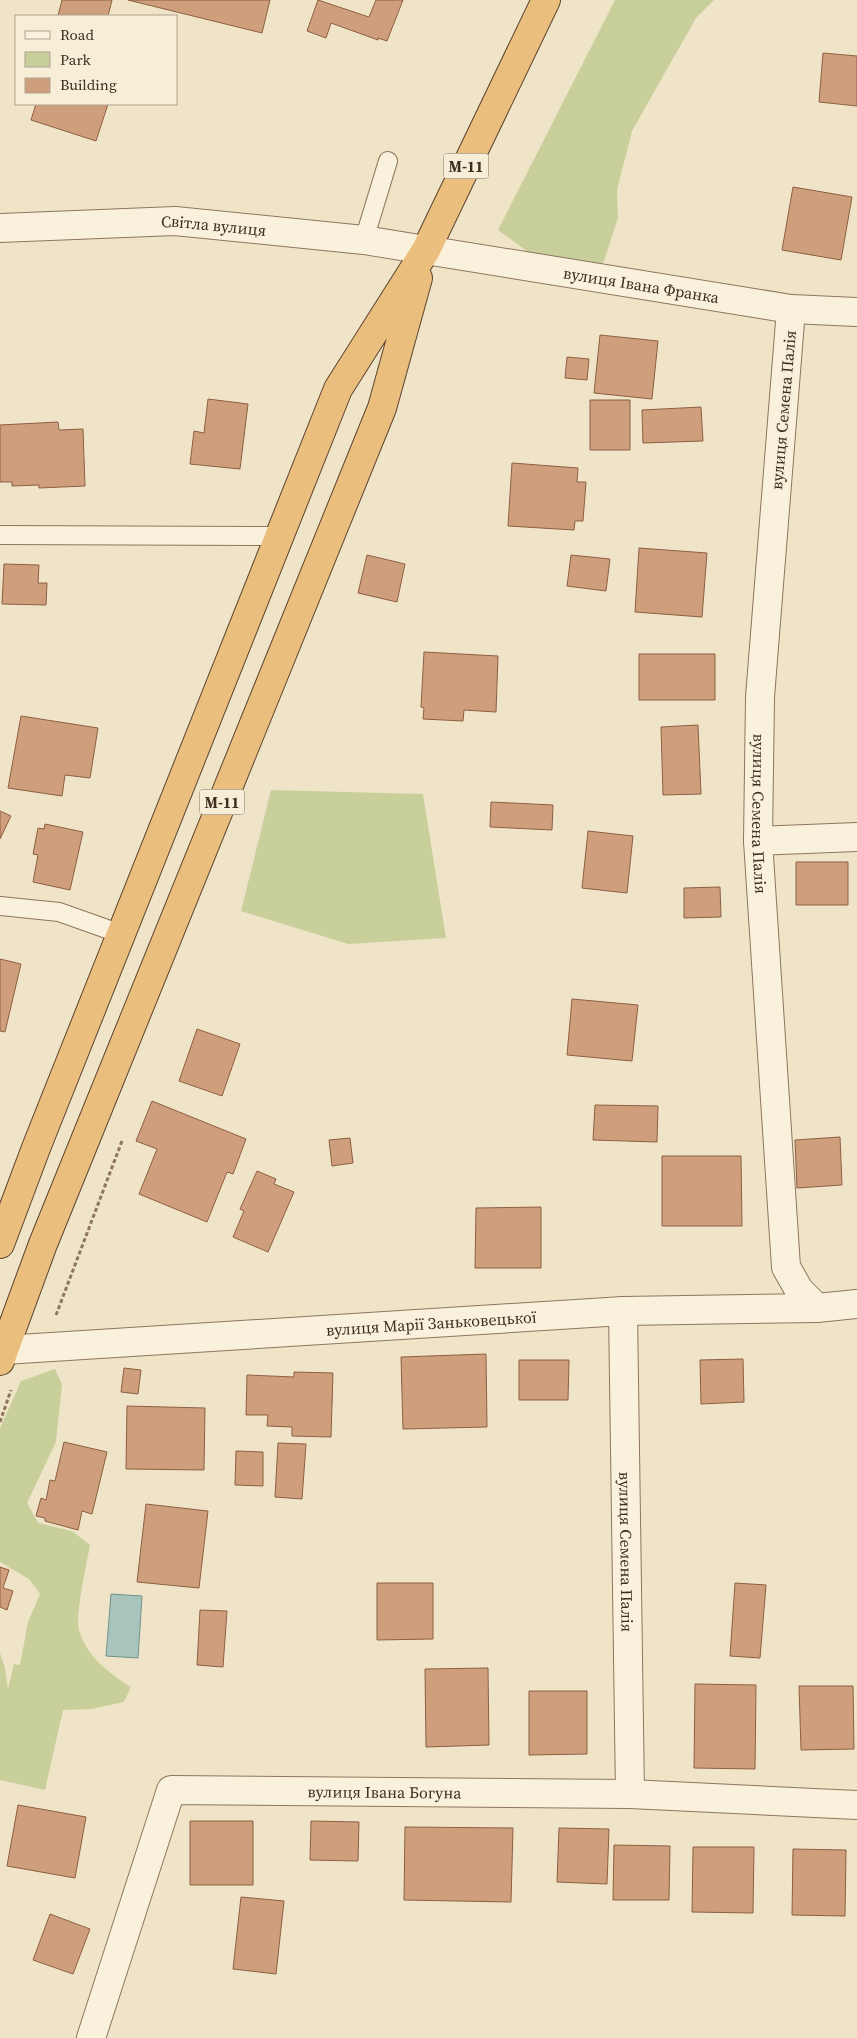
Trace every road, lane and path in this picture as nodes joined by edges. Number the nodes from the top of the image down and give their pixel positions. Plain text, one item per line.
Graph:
1 (546, 0) edge
2 (388, 161) dead end
3 (0, 228) edge
4 (364, 240) junction
5 (426, 250) junction
6 (792, 309) junction
7 (857, 312) edge
8 (0, 535) edge
9 (279, 536) junction
10 (857, 838) edge
11 (758, 841) junction
12 (0, 906) edge
13 (121, 934) junction
14 (0, 1244) edge
15 (857, 1304) edge
16 (817, 1308) junction
17 (623, 1310) junction
18 (1, 1354) edge
19 (630, 1794) junction
20 (857, 1805) edge
21 (91, 2038) edge

1 - 5 highway, М-11
2 - 4 lane
3 - 4 street, Світла вулиця
4 - 5 street, Світла вулиця
5 - 6 street, вулиця Івана Франка
5 - 9 highway, М-11
5 - 18 highway, М-11
6 - 7 street, вулиця Івана Франка
6 - 11 street, вулиця Семена Палія
8 - 9 lane
9 - 13 highway, М-11
10 - 11 street
11 - 16 street, вулиця Семена Палія
12 - 13 lane
13 - 14 highway, М-11
15 - 16 street, вулиця Марії Заньковецької
16 - 17 street, вулиця Марії Заньковецької
17 - 18 street, вулиця Марії Заньковецької
17 - 19 street, вулиця Семена Палія
19 - 20 street, вулиця Івана Богуна
19 - 21 street, вулиця Івана Богуна

